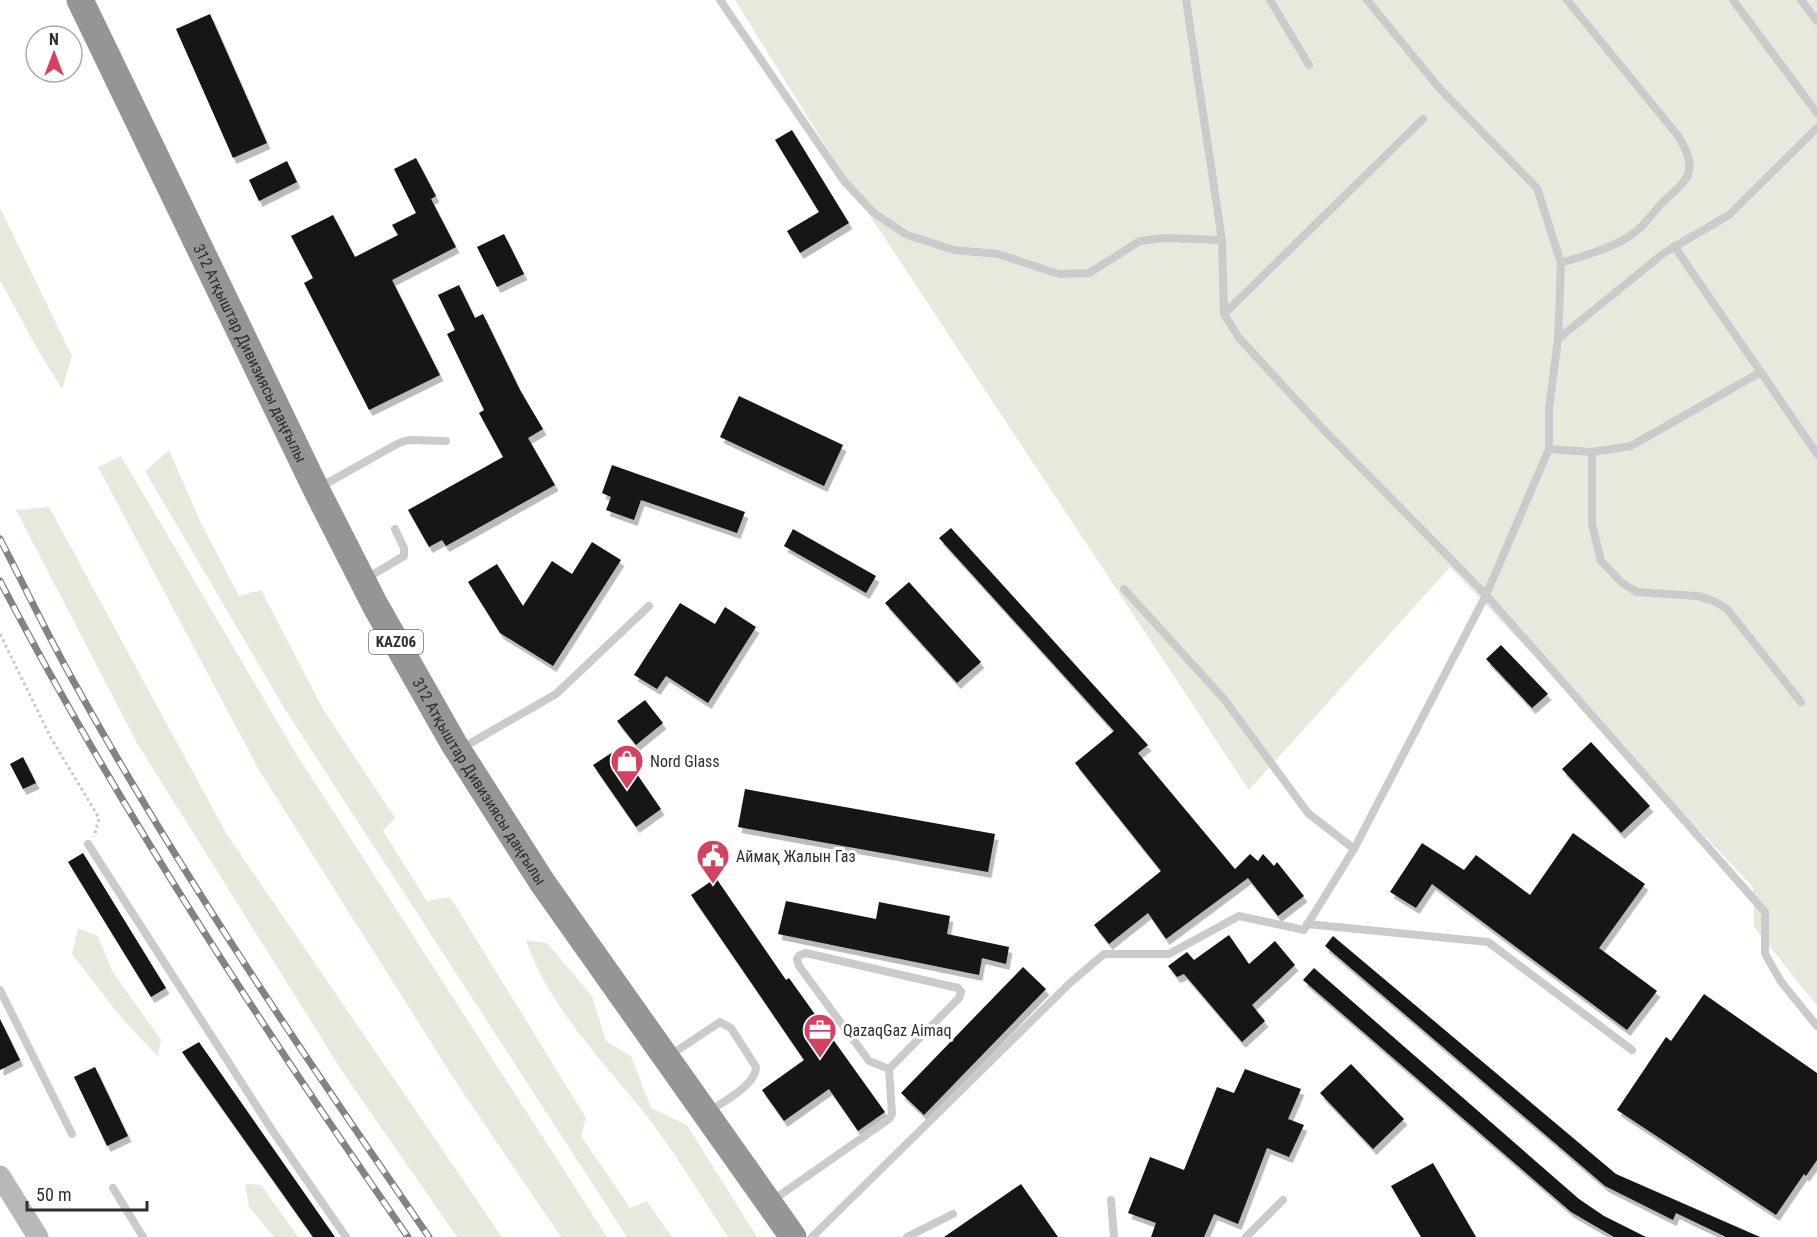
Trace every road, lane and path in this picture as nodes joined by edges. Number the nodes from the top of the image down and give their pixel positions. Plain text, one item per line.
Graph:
1 (80, 0) edge
2 (720, 0) edge
3 (1186, 0) edge
4 (1270, 0) edge
5 (1367, 0) edge
6 (1567, 0) edge
7 (1733, 0) edge
8 (1801, 0) edge
9 (1817, 21) edge
10 (1309, 65) dead end
11 (1817, 113) edge
12 (1423, 119) dead end
13 (1817, 128) edge
14 (1222, 240) junction
15 (1674, 246) junction
16 (1561, 263) junction
17 (1224, 314) junction
18 (1558, 339) junction
19 (1759, 373) junction
20 (446, 441) dead end
21 (1549, 449) junction
22 (1592, 452) junction
23 (1817, 454) edge
24 (316, 489) junction
25 (395, 529) dead end
26 (363, 581) junction
27 (1124, 589) dead end
28 (1486, 595) junction
29 (649, 606) dead end
30 (0, 634) edge
31 (1801, 702) dead end
32 (458, 750) junction
33 (88, 844) joint
34 (1354, 849) junction
35 (1307, 924) junction
36 (0, 990) edge
37 (1817, 1026) edge
38 (1632, 1050) dead end
39 (667, 1057) junction
40 (889, 1069) junction
41 (706, 1113) junction
42 (72, 1134) dead end
43 (0, 1176) edge
44 (113, 1188) dead end
45 (1111, 1200) dead end
46 (1283, 1200) dead end
47 (769, 1202) junction
48 (953, 1214) dead end
49 (38, 1237) edge
50 (143, 1237) edge
51 (346, 1237) edge
52 (793, 1237) edge
53 (812, 1237) edge
54 (907, 1237) edge
55 (1114, 1237) edge
56 (1246, 1237) edge

1 - 24 highway, 312 Атқыштар Дивизиясы даңғылы / KАZ06
2 - 14 lane
3 - 14 lane
4 - 10 lane
5 - 16 lane
6 - 16 lane
7 - 11 lane
8 - 9 lane
12 - 17 lane
13 - 15 lane
14 - 17 lane
15 - 18 lane
15 - 19 lane
16 - 18 lane
17 - 28 lane
18 - 21 lane
19 - 22 lane
19 - 23 lane
20 - 24 lane
21 - 22 lane
21 - 28 lane
22 - 31 lane
24 - 26 highway, 312 Атқыштар Дивизиясы даңғылы / KАZ06
25 - 26 lane
26 - 32 highway, 312 Атқыштар Дивизиясы даңғылы / KАZ06
27 - 34 lane
28 - 34 lane
28 - 37 lane
29 - 32 lane
30 - 33 path
32 - 39 highway, 312 Атқыштар Дивизиясы даңғылы / KАZ06
33 - 51 lane
34 - 35 lane
35 - 38 lane
35 - 53 lane
36 - 42 lane
39 - 41 highway, 312 Атқыштар Дивизиясы даңғылы / KАZ06
39 - 41 lane
40 - 40 lane
40 - 47 lane
41 - 47 highway, 312 Атқыштар Дивизиясы даңғылы / KАZ06
43 - 49 main road
44 - 50 lane
45 - 55 lane
46 - 56 lane
47 - 52 highway, 312 Атқыштар Дивизиясы даңғылы / KАZ06
48 - 54 lane

